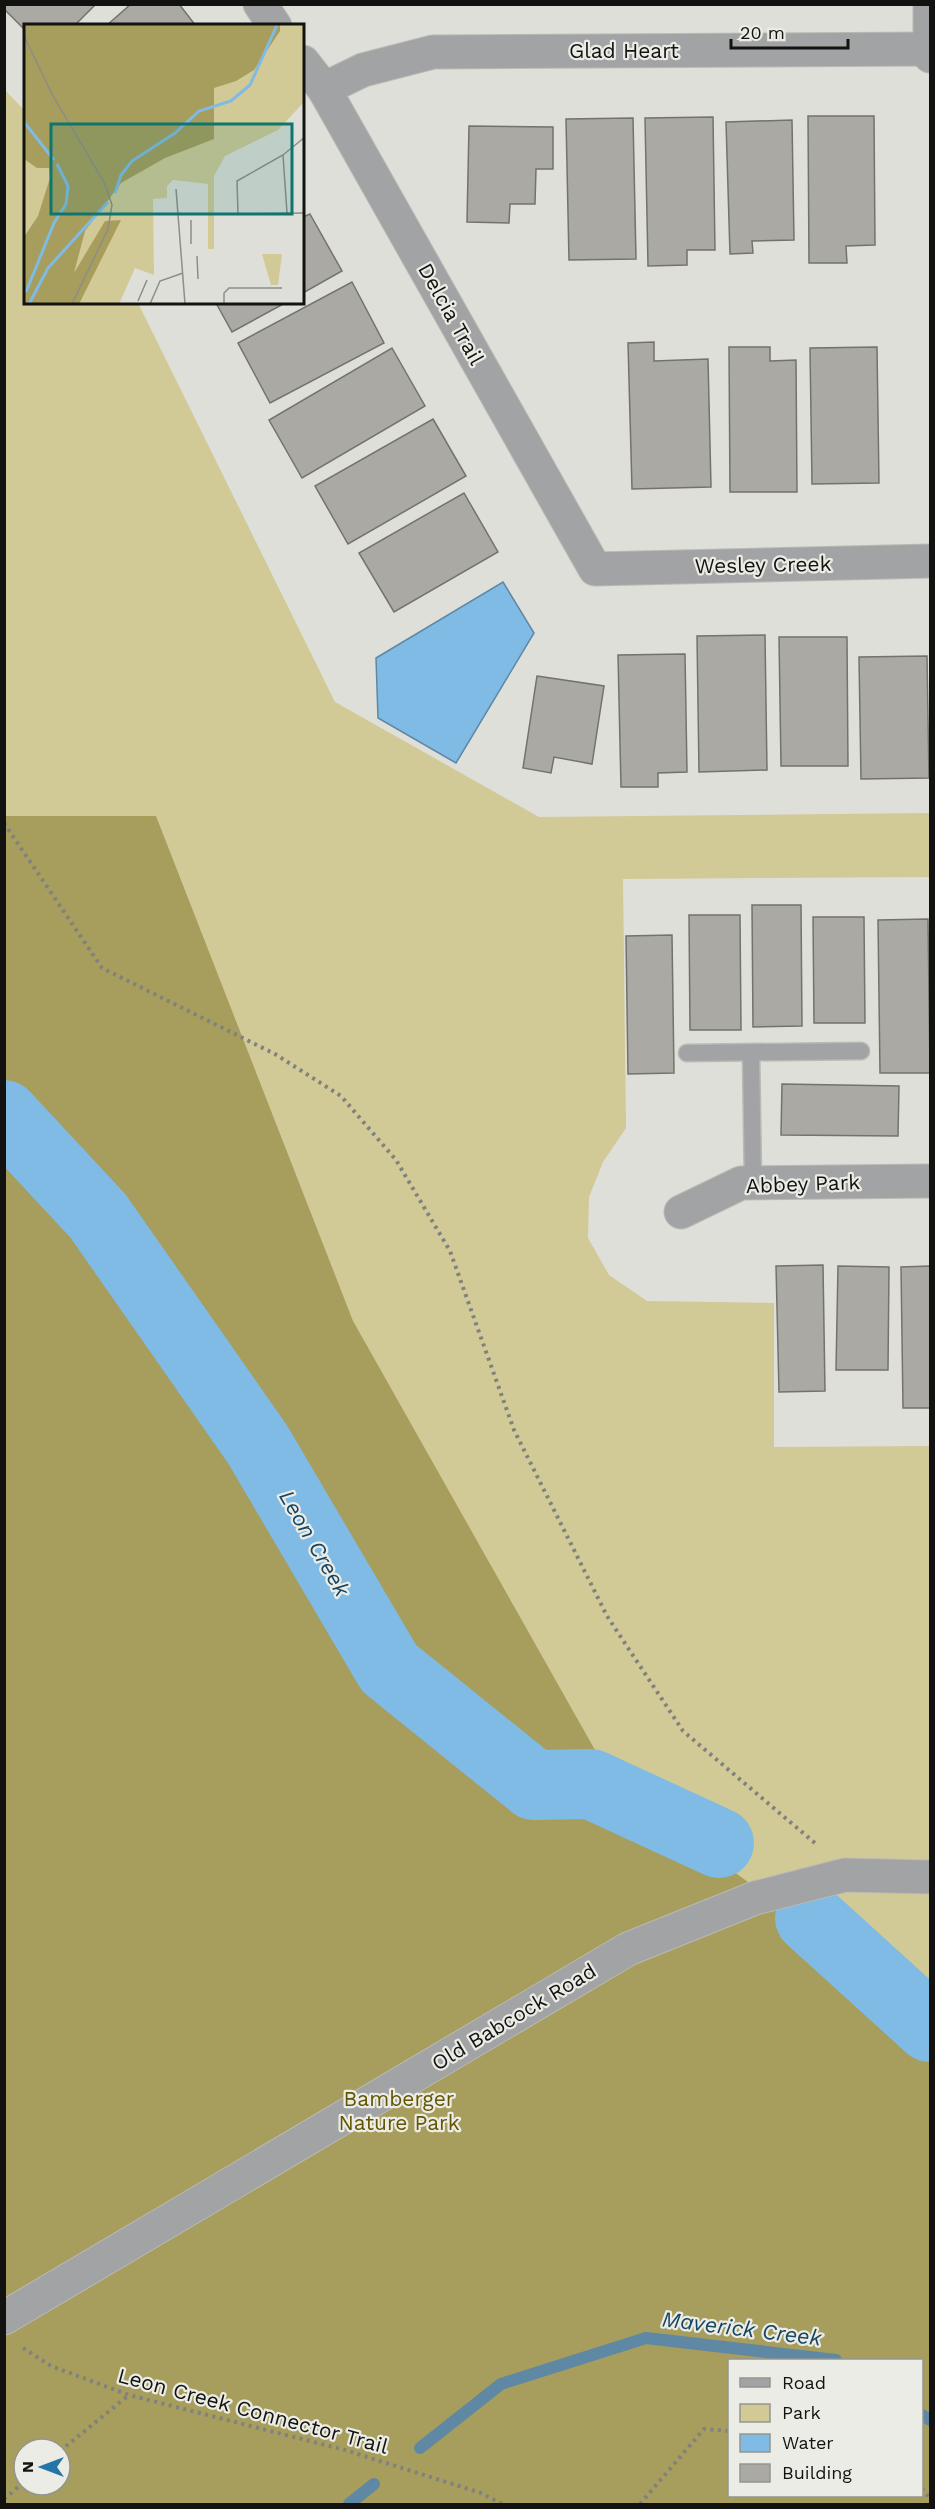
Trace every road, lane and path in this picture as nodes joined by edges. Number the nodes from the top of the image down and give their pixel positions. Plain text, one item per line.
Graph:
1 (260, 4) edge
2 (930, 4) edge
3 (275, 24) edge
4 (930, 49) edge
5 (930, 56) edge
6 (304, 63) edge
7 (324, 89) junction
8 (930, 561) edge
9 (595, 569) joint
10 (4, 823) edge
11 (861, 1051) dead end
12 (687, 1053) dead end
13 (751, 1053) junction
14 (930, 1181) edge
15 (753, 1183) junction
16 (681, 1212) dead end
17 (822, 1848) dead end
18 (930, 1878) edge
19 (10, 2329) edge
20 (129, 2395) junction
21 (728, 2431) edge
22 (72, 2441) edge
23 (502, 2505) edge
24 (640, 2505) edge

1 - 3 street
2 - 4 street
4 - 5 street
4 - 7 street, Glad Heart
6 - 7 street, Delcia Trail
7 - 9 street, Delcia Trail
8 - 9 street, Wesley Creek
10 - 17 path
11 - 13 lane
12 - 13 lane
13 - 15 lane
14 - 15 street, Abbey Park
15 - 16 street, Abbey Park
18 - 19 street, Old Babcock Road
19 - 20 path, Leon Creek Connector Trail
20 - 22 path
20 - 23 path, Leon Creek Connector Trail
21 - 24 path

